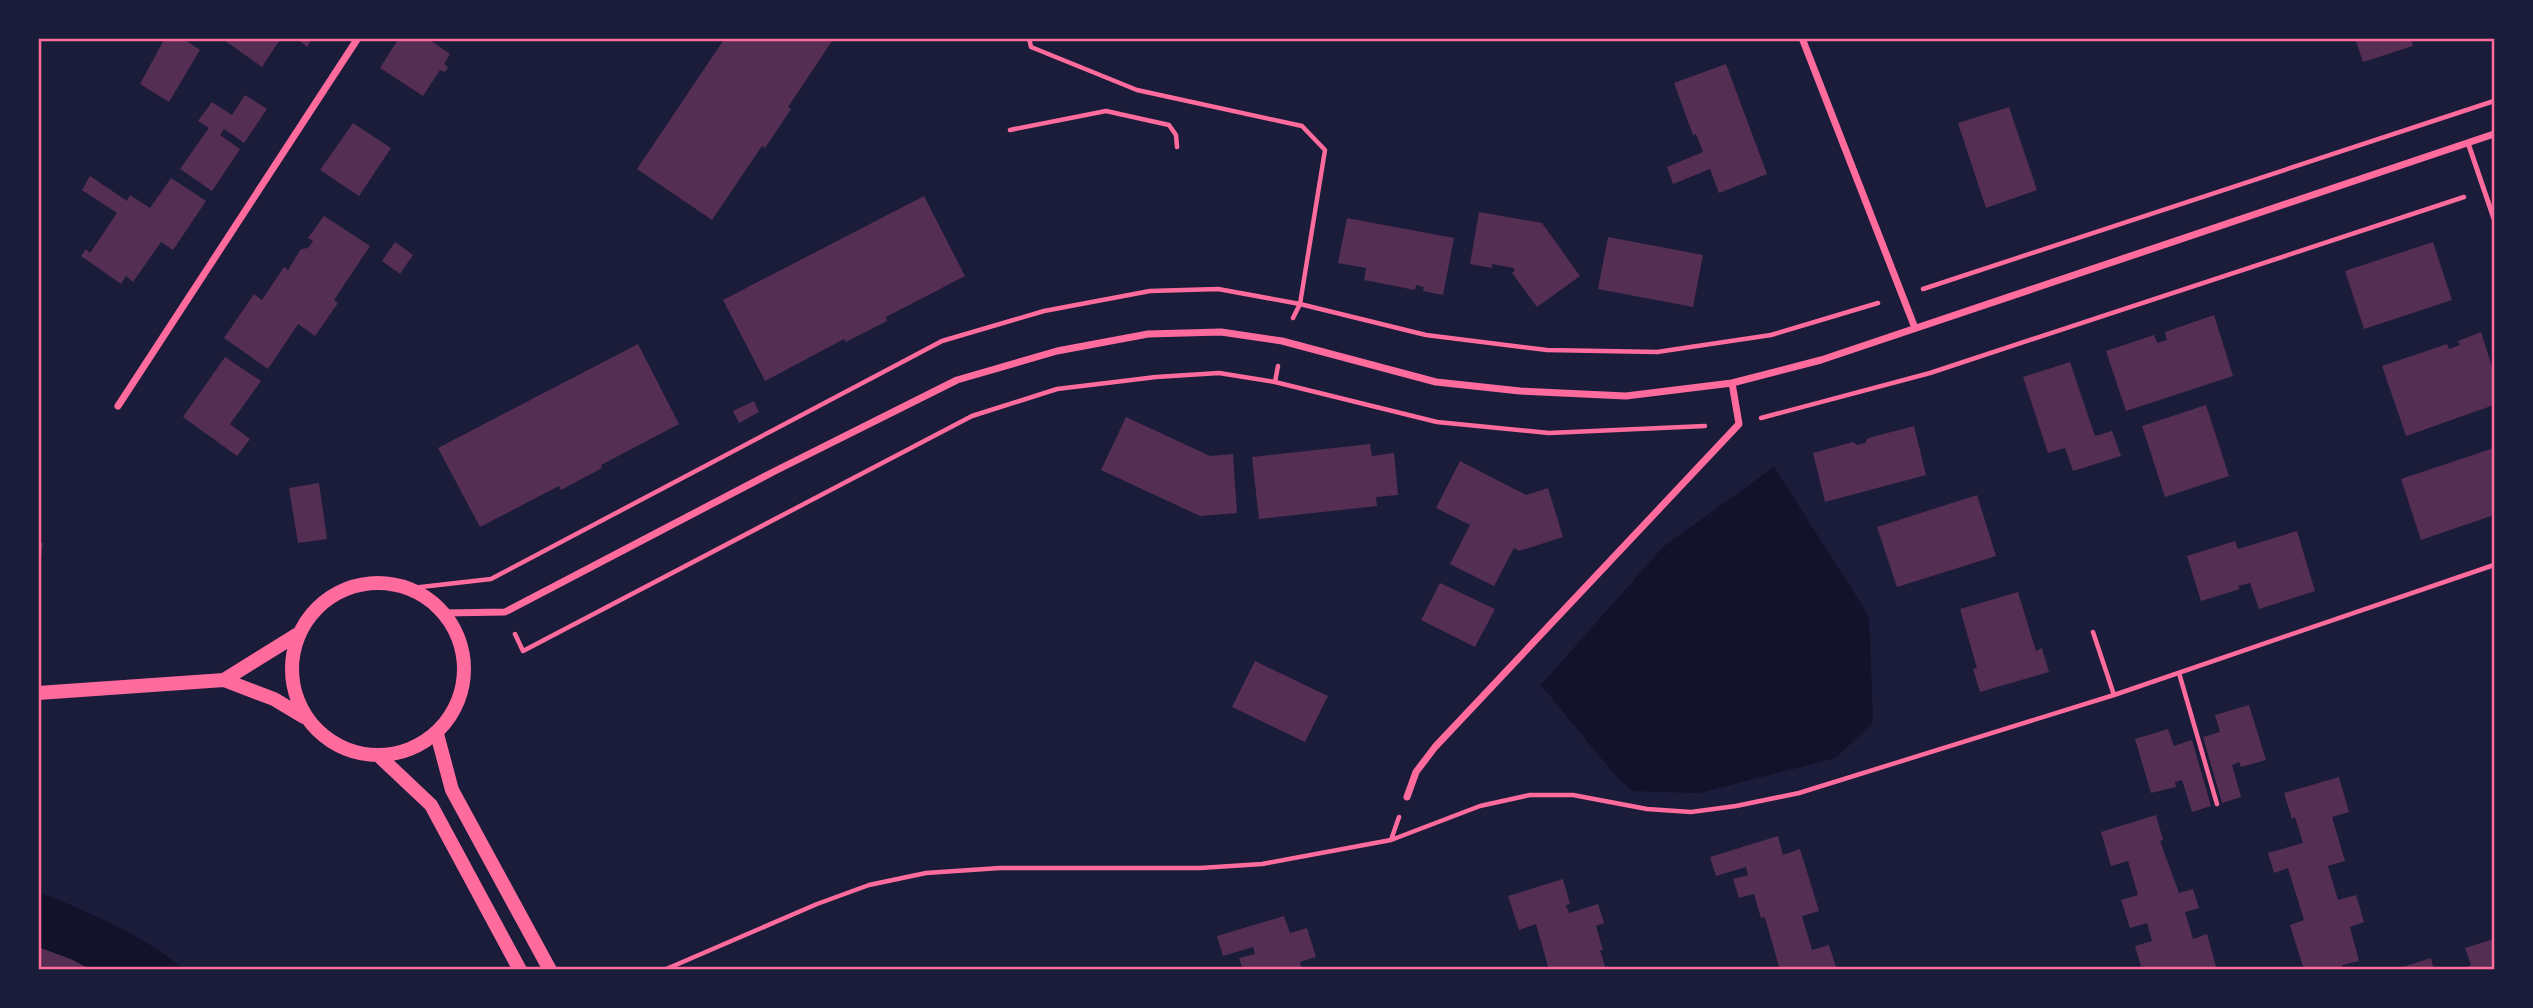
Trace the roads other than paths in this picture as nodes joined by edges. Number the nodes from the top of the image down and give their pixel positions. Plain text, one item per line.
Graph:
1 (358, 38) edge
2 (1802, 38) edge
3 (2494, 134) edge
4 (2468, 143) junction
5 (2494, 219) edge
6 (1915, 328) junction
7 (1732, 383) junction
8 (118, 406) dead end
9 (446, 613) junction
10 (298, 634) junction
11 (224, 680) junction
12 (38, 693) edge
13 (304, 717) junction
14 (437, 734) junction
15 (380, 757) junction
16 (1407, 797) dead end
17 (520, 970) edge
18 (550, 970) edge

1 - 8 street
2 - 6 street
3 - 4 street
4 - 5 lane
4 - 6 street
6 - 7 street
7 - 9 street
7 - 16 street
9 - 10 main road
9 - 14 main road
10 - 11 main road
10 - 13 main road
11 - 12 main road
11 - 13 main road
13 - 15 main road
14 - 15 main road
14 - 18 main road
15 - 17 main road

